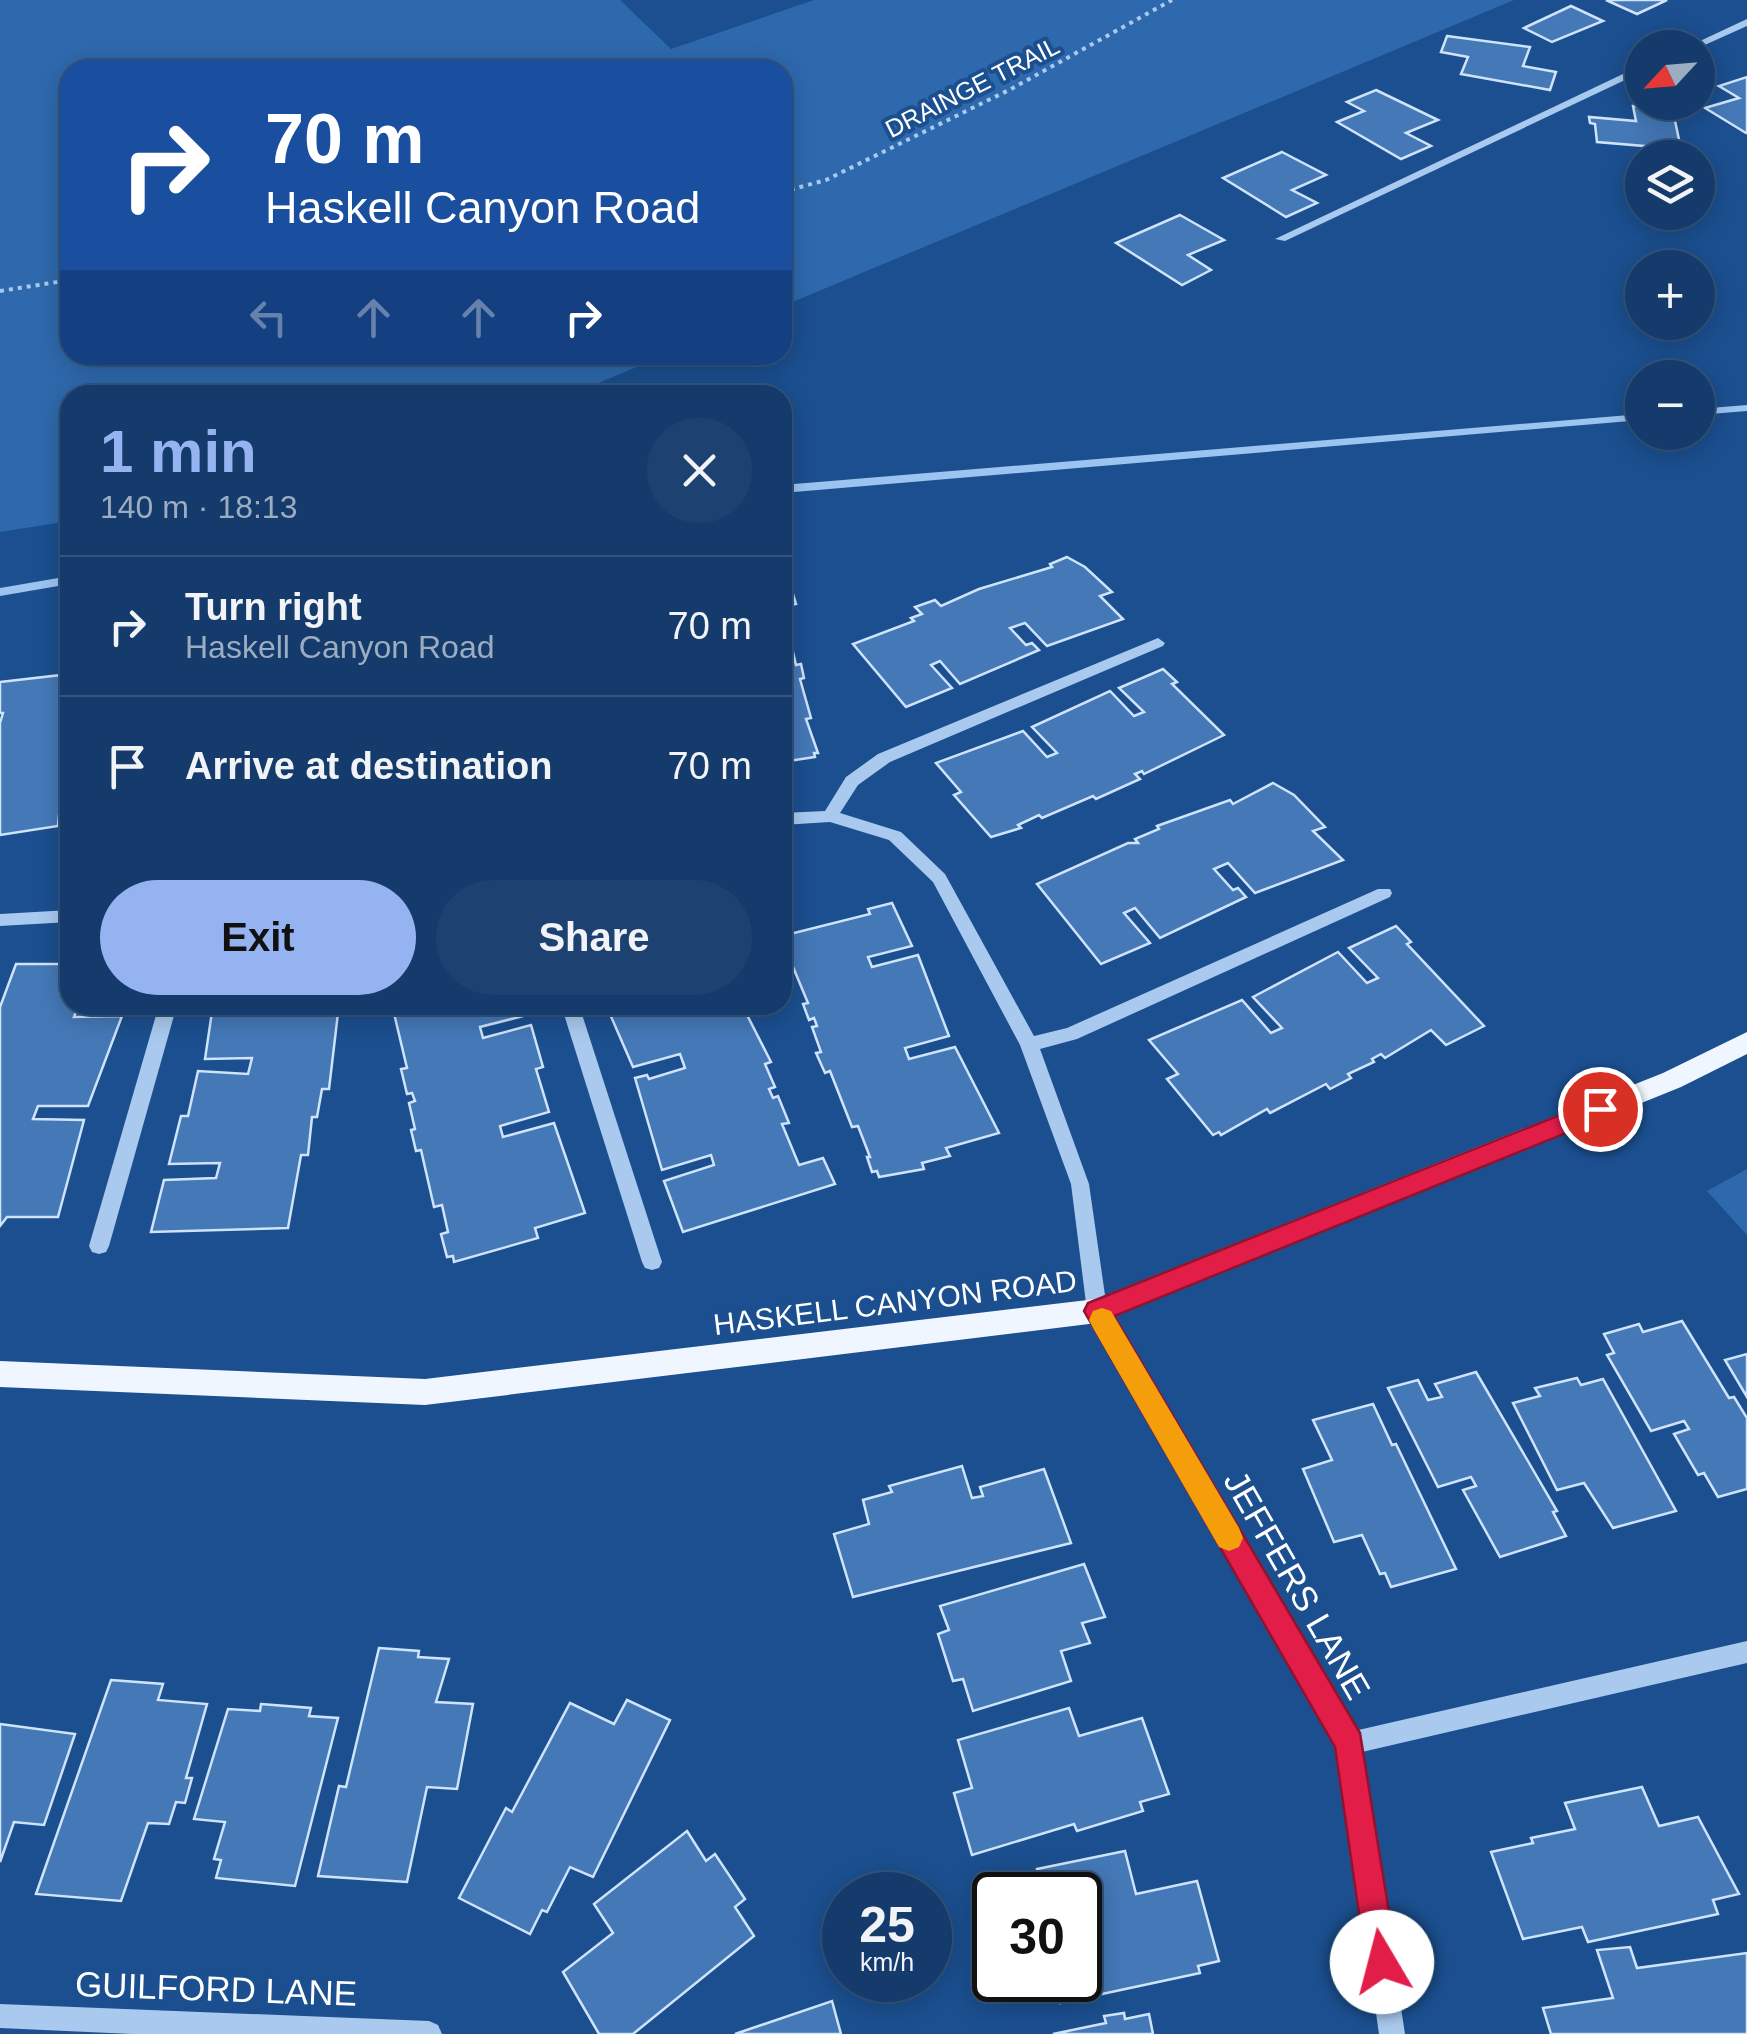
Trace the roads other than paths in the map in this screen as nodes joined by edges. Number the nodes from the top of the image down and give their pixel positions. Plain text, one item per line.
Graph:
1 (1747, 22) edge
2 (1715, 37) edge
3 (1625, 76) edge
4 (1282, 239) dead end
5 (1158, 643) dead end
6 (830, 816) junction
7 (792, 818) edge
8 (1384, 893) dead end
9 (60, 917) edge
10 (0, 920) edge
11 (165, 1015) edge
12 (573, 1015) edge
13 (1747, 1042) edge
14 (1029, 1044) junction
15 (99, 1246) dead end
16 (652, 1262) dead end
17 (1097, 1311) junction
18 (0, 1374) edge
19 (1747, 1652) edge
20 (1349, 1744) junction
21 (0, 2016) edge
22 (429, 2033) edge
23 (1392, 2034) edge

1 - 2 street
3 - 4 street
5 - 6 street
6 - 7 street
6 - 14 street
8 - 14 street
9 - 10 street
11 - 15 street
12 - 16 street
13 - 17 main road, HASKELL CANYON ROAD
14 - 17 street
17 - 18 main road, HASKELL CANYON ROAD
17 - 20 street, JEFFERS LANE
19 - 20 street
20 - 23 street, JEFFERS LANE
21 - 22 street, GUILFORD LANE

